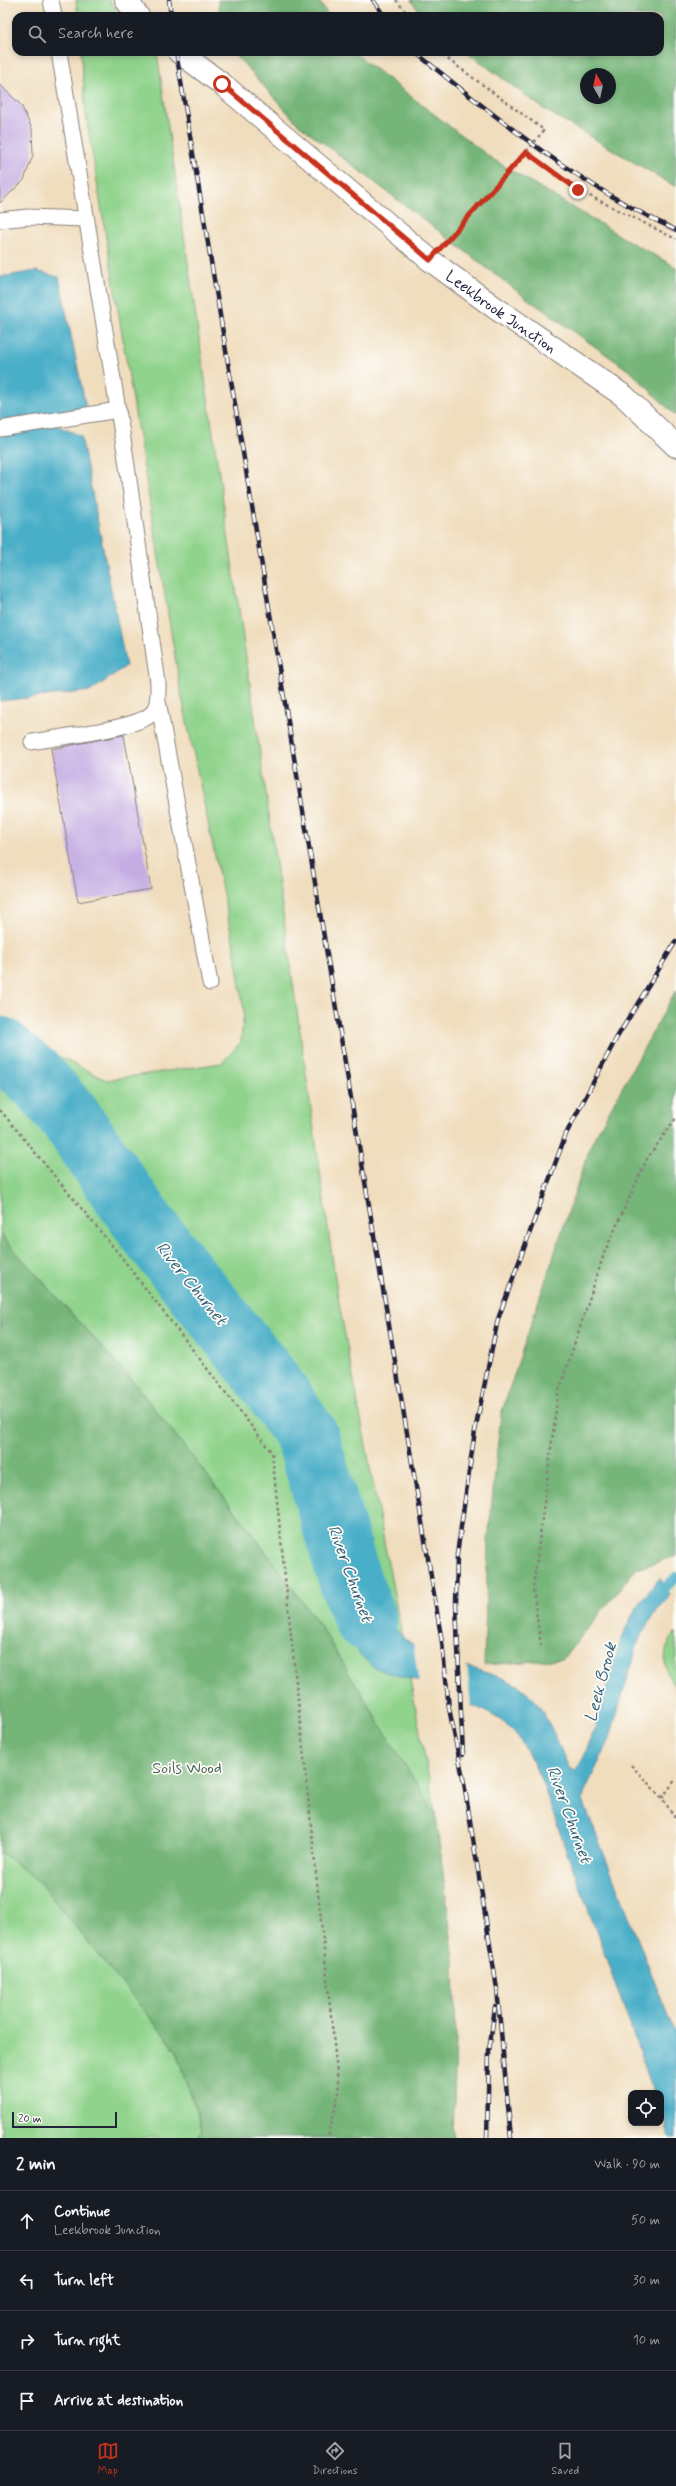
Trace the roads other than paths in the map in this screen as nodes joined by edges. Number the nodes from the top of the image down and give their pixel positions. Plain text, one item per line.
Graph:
1 (51, 0) edge
2 (126, 0) edge
3 (53, 12) edge
4 (135, 12) edge
5 (60, 56) edge
6 (184, 56) edge
7 (86, 219) junction
8 (0, 220) edge
9 (118, 410) junction
10 (0, 429) edge
11 (676, 446) edge
12 (158, 701) junction
13 (32, 742) dead end
14 (210, 983) dead end

1 - 3 lane
2 - 4 street
5 - 7 lane
6 - 11 street, Leekbrook Junction
7 - 8 lane
7 - 9 lane
9 - 10 lane
9 - 12 lane
12 - 13 lane
12 - 14 lane

